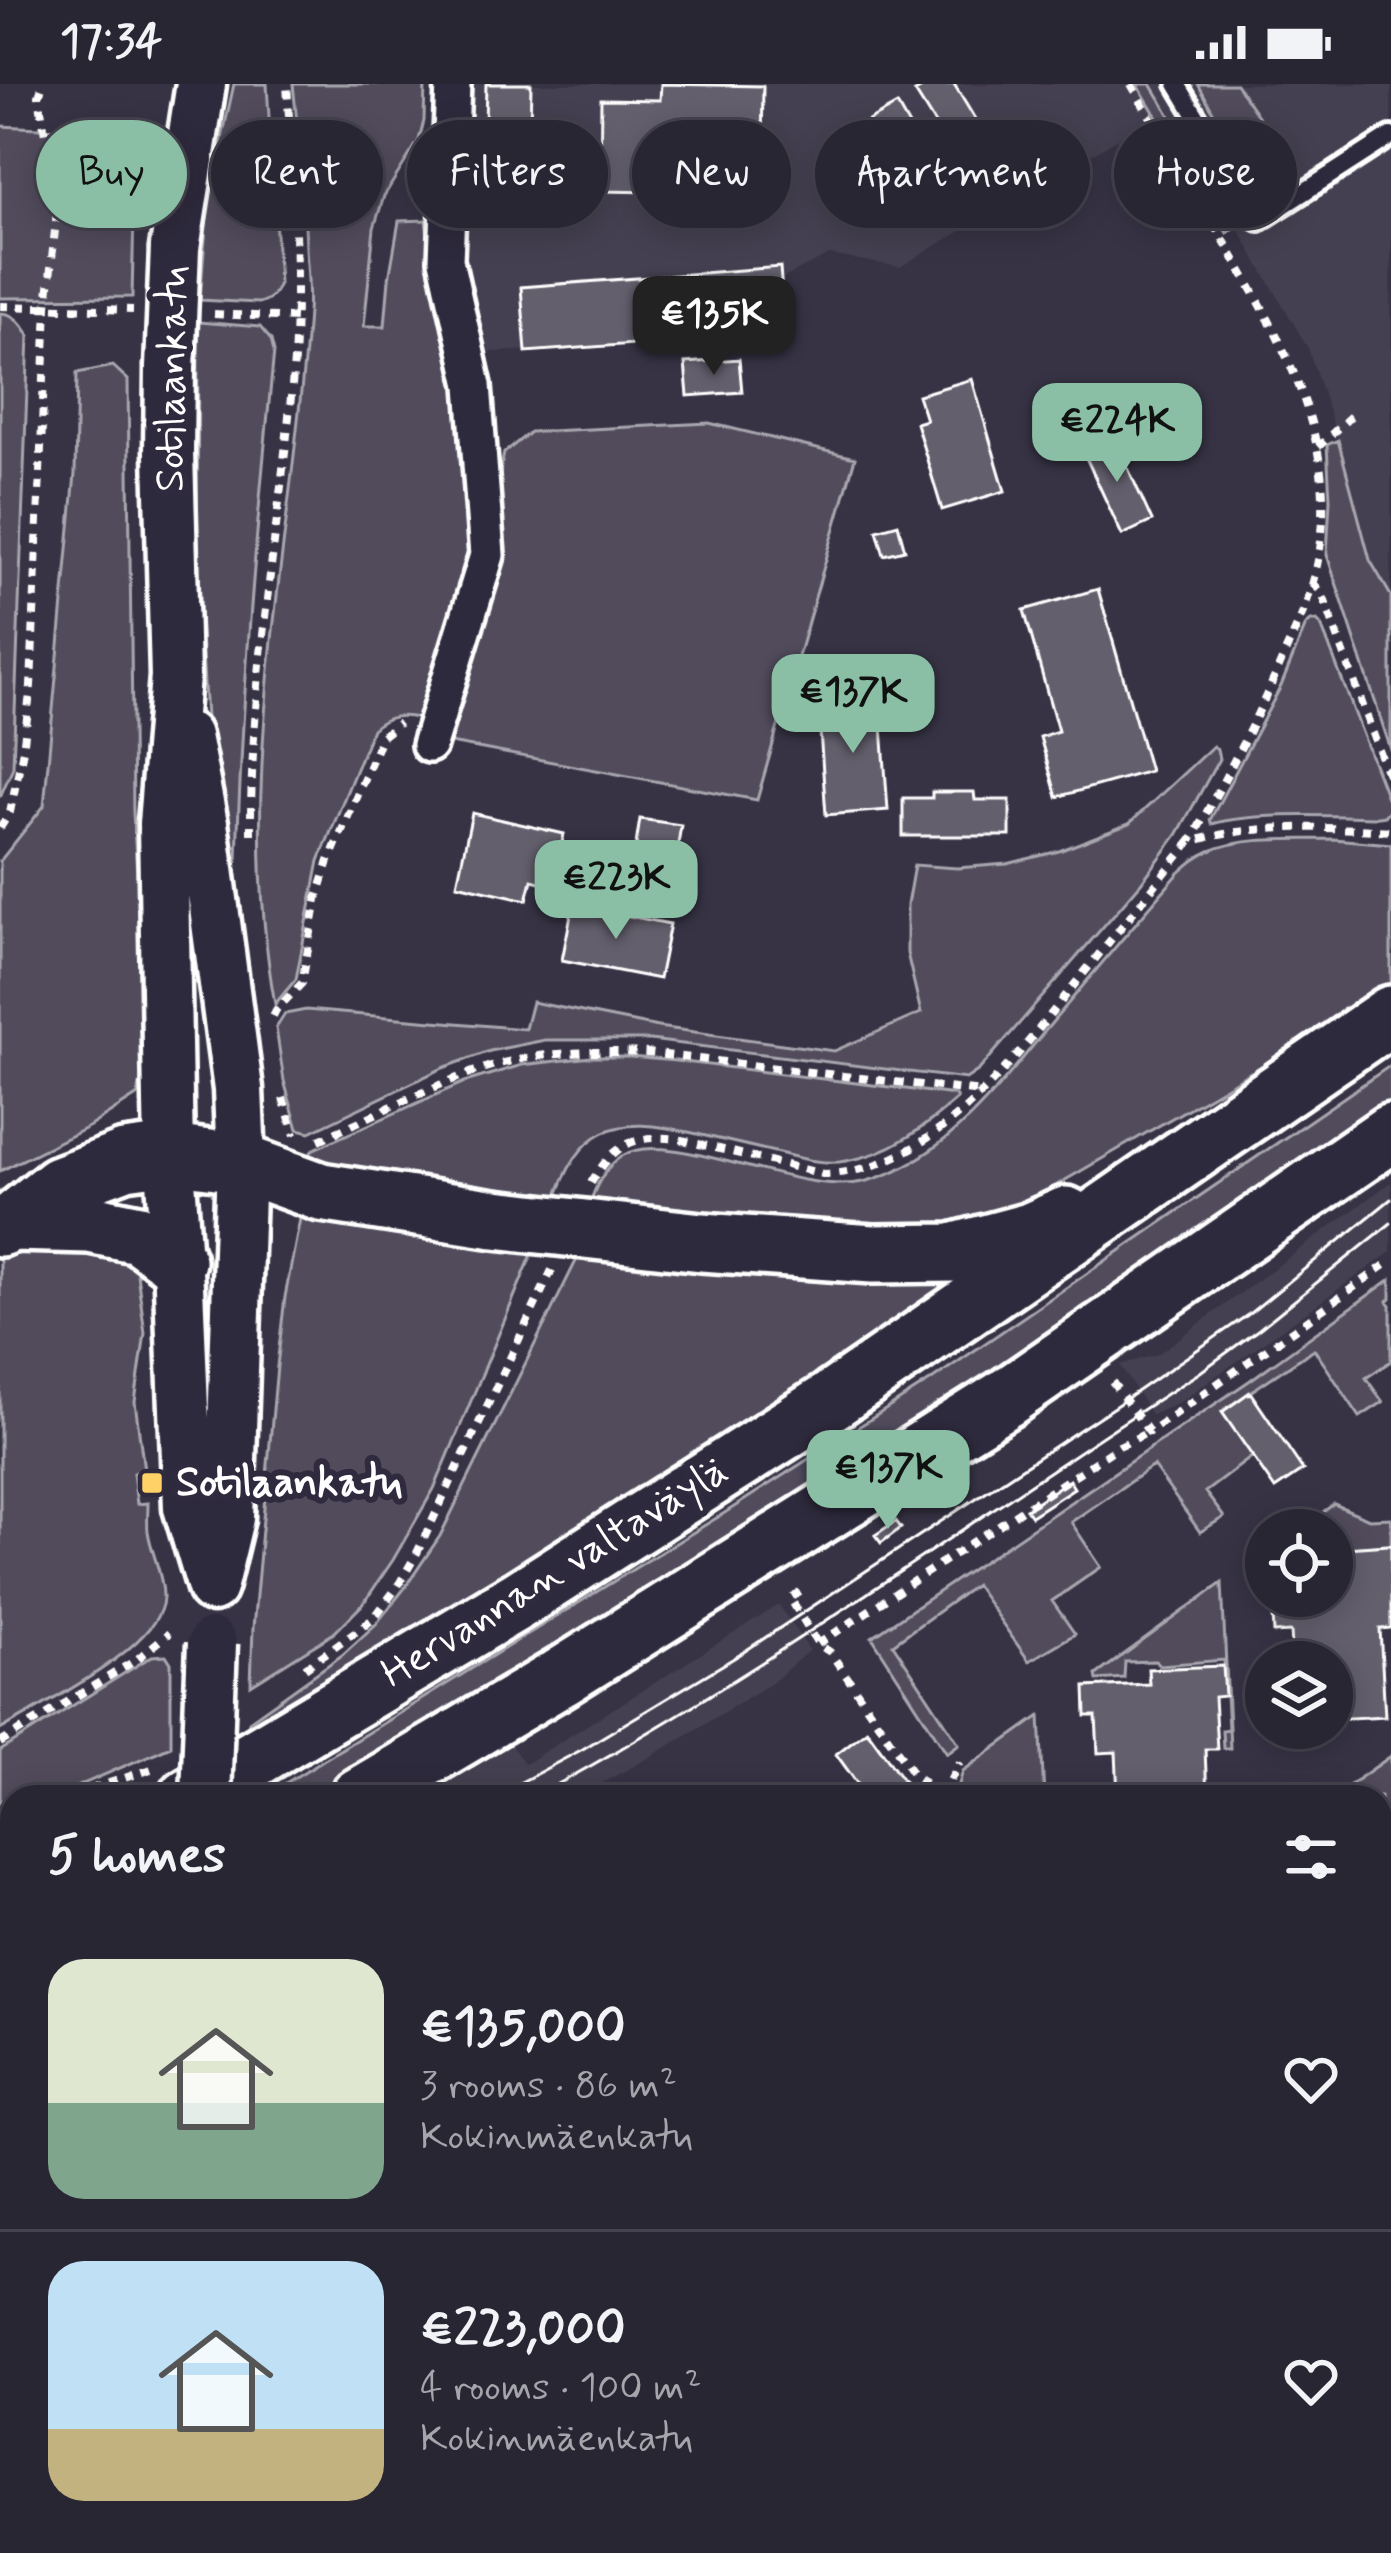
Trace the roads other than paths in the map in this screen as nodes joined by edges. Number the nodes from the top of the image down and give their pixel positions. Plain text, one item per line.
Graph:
1 (201, 84) edge
2 (453, 84) edge
3 (1177, 84) edge
4 (1391, 136) edge
5 (175, 676) junction
6 (432, 737) road end
7 (1391, 1015) edge
8 (1391, 1132) edge
9 (169, 1154) junction
10 (1184, 1160) junction
11 (241, 1163) junction
12 (6, 1225) edge
13 (176, 1262) junction
14 (212, 1617) junction
15 (177, 1779) edge
16 (206, 1785) edge
17 (379, 1785) edge

1 - 5 main road, Sotilaankatu, bridge
2 - 6 street
3 - 4 lane
5 - 9 main road, Sotilaankatu
5 - 11 main road, Sotilaankatu
7 - 10 highway, Hervannan valtaväylä
8 - 17 highway
9 - 11 highway
9 - 12 highway
9 - 13 main road, Sotilaankatu
10 - 11 highway
10 - 15 highway, Hervannan valtaväylä
11 - 14 main road, Sotilaankatu
12 - 13 highway
13 - 14 main road, Sotilaankatu
14 - 16 main road, bridge

